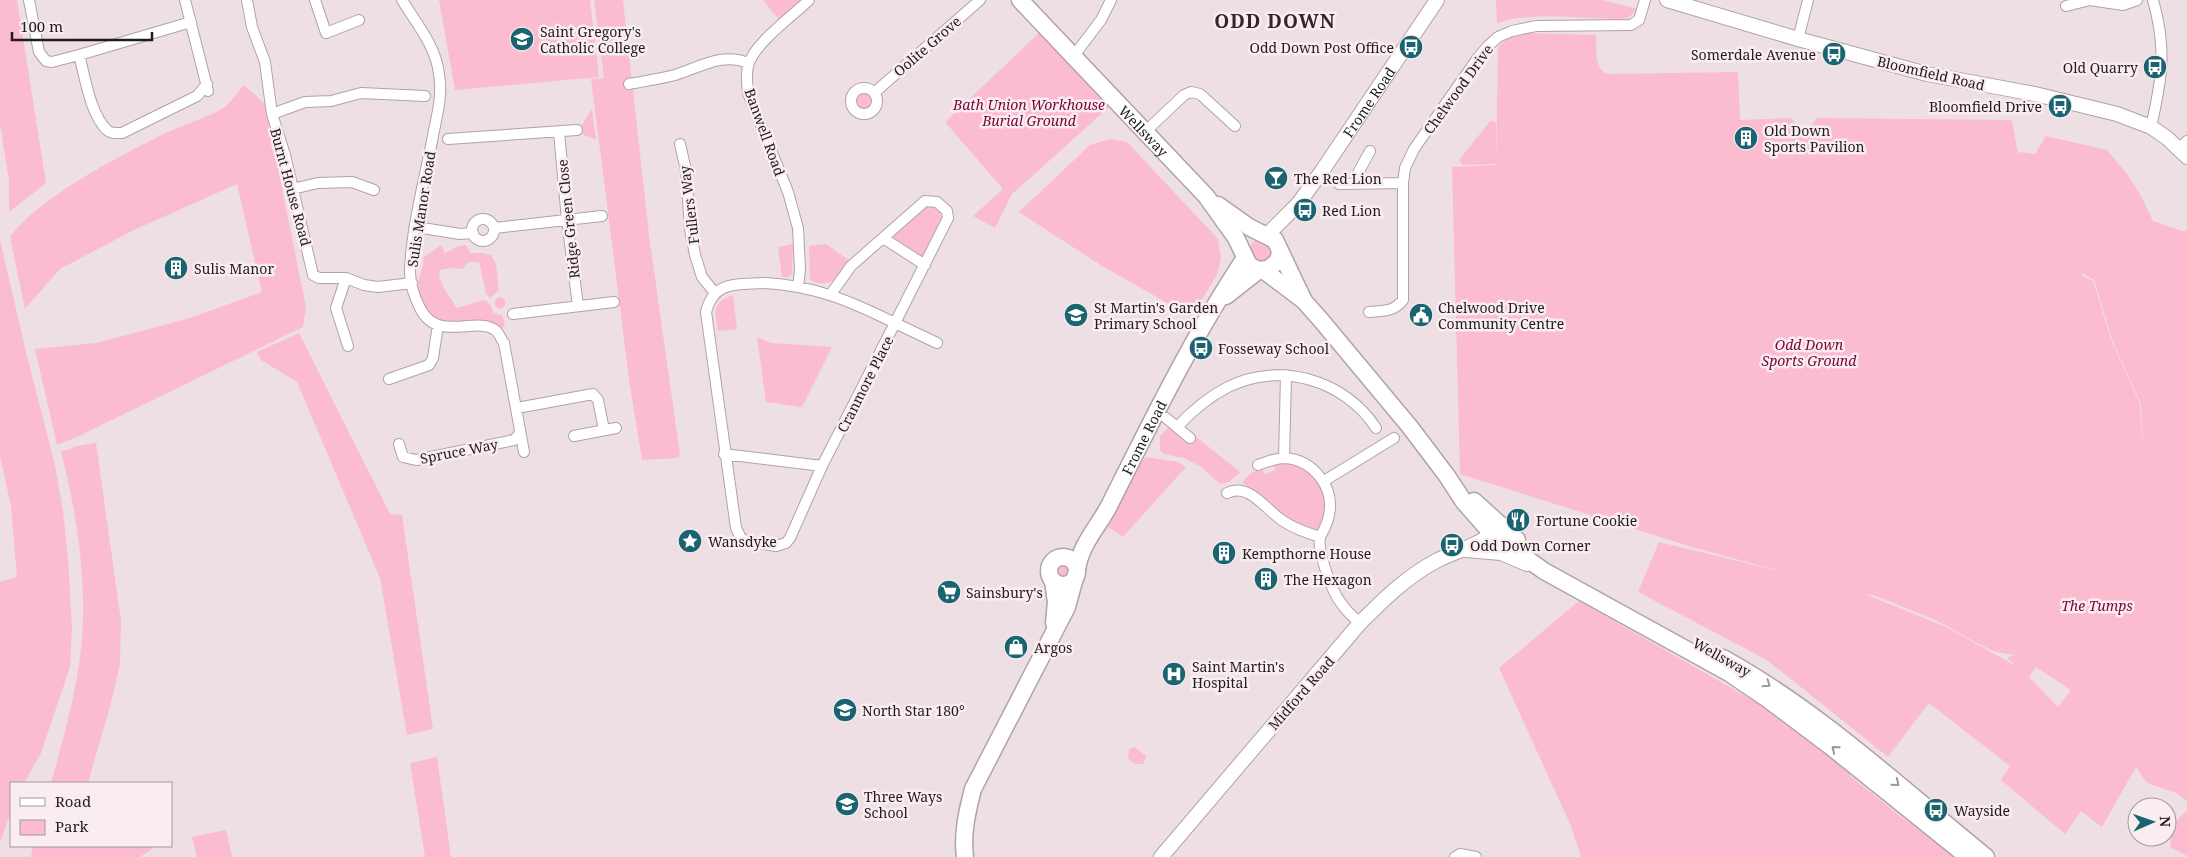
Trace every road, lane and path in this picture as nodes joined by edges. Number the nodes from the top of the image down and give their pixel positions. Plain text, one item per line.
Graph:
1 (29, 0) edge
2 (185, 0) edge
3 (247, 0) edge
4 (316, 0) edge
5 (402, 0) edge
6 (810, 0) edge
7 (980, 0) edge
8 (1020, 0) edge
9 (1111, 0) edge
10 (1437, 0) edge
11 (1645, 0) edge
12 (1667, 0) edge
13 (1808, 0) edge
14 (2137, 0) edge
15 (2153, 0) edge
16 (2066, 6) dead end
17 (359, 20) dead end
18 (191, 22) junction
19 (1798, 39) junction
20 (79, 54) junction
21 (1073, 57) junction
22 (748, 64) junction
23 (629, 84) dead end
24 (874, 92) dead end
25 (426, 96) dead end
26 (272, 114) junction
27 (1235, 126) dead end
28 (2151, 127) junction
29 (578, 130) dead end
30 (1146, 131) junction
31 (559, 132) junction
32 (448, 139) dead end
33 (680, 144) dead end
34 (2184, 149) edge
35 (1370, 151) dead end
36 (1403, 183) junction
37 (1339, 184) dead end
38 (1358, 184) junction
39 (292, 189) junction
40 (374, 190) dead end
41 (1206, 196) junction
42 (602, 216) dead end
43 (567, 220) junction
44 (416, 227) junction
45 (495, 228) junction
46 (473, 233) junction
47 (882, 238) junction
48 (1272, 242) junction
49 (1244, 255) junction
50 (925, 265) junction
51 (1261, 270) junction
52 (346, 278) junction
53 (412, 283) junction
54 (798, 287) junction
55 (714, 292) junction
56 (831, 294) junction
57 (1303, 300) junction
58 (614, 302) dead end
59 (1217, 304) junction
60 (578, 306) junction
61 (1369, 312) dead end
62 (513, 314) dead end
63 (895, 323) junction
64 (438, 325) junction
65 (937, 343) dead end
66 (348, 346) dead end
67 (1286, 375) junction
68 (389, 378) dead end
69 (517, 408) junction
70 (1166, 418) dead end
71 (1177, 427) junction
72 (520, 428) junction
73 (616, 428) dead end
74 (1376, 428) dead end
75 (604, 430) junction
76 (574, 436) dead end
77 (1190, 438) dead end
78 (1394, 438) dead end
79 (398, 444) dead end
80 (524, 452) dead end
81 (724, 454) junction
82 (1284, 458) junction
83 (1258, 465) dead end
84 (822, 466) junction
85 (1324, 481) junction
86 (1227, 493) dead end
87 (1101, 520) junction
88 (1496, 530) junction
89 (1320, 537) junction
90 (1459, 550) junction
91 (1062, 557) junction
92 (1544, 571) junction
93 (1077, 572) junction
94 (1053, 581) junction
95 (1360, 623) junction
96 (1050, 638) junction
97 (1813, 725) junction
98 (965, 857) edge
99 (1161, 857) edge
100 (1455, 857) edge
101 (1476, 857) edge
102 (1968, 857) edge
103 (1986, 857) edge

1 - 20 street
2 - 18 street
3 - 26 street, Burnt House Road
4 - 17 street
5 - 44 street, Sulis Manor Road
6 - 22 street
7 - 24 street, Oolite Grove
8 - 21 main road, Wellsway
9 - 21 street
10 - 48 street, Frome Road
11 - 36 street, Chelwood Drive
12 - 19 street, Bloomfield Road
13 - 19 street
14 - 16 street
15 - 28 street
18 - 20 street
18 - 20 street
19 - 28 street, Bloomfield Road
21 - 30 main road, Wellsway
22 - 23 street
22 - 54 street, Banwell Road
25 - 26 street
26 - 39 street, Burnt House Road
27 - 30 street
28 - 34 street, Bloomfield Road
29 - 31 street
30 - 41 main road, Wellsway
31 - 32 street
31 - 43 street, Ridge Green Close
33 - 55 street, Fullers Way
35 - 38 street
36 - 38 street
36 - 61 street, Chelwood Drive
37 - 38 street
39 - 40 street
39 - 52 street, Burnt House Road
41 - 48 main road, Wellsway
41 - 49 main road, Wellsway
42 - 43 street
43 - 45 street
43 - 60 street, Ridge Green Close
44 - 46 street
44 - 53 street, Sulis Manor Road
45 - 46 street
45 - 46 street
47 - 50 street
47 - 50 street
47 - 56 street
48 - 49 main road
48 - 51 main road
48 - 57 main road, Wellsway
49 - 51 main road, Wellsway
49 - 59 main road, Frome Road
50 - 63 street
51 - 57 main road, Wellsway
51 - 59 main road, Frome Road
52 - 53 street, Burnt House Road
52 - 66 street
53 - 64 street, Sulis Manor Road
54 - 55 street, Cranmore Place
54 - 56 street, Cranmore Place
55 - 81 street, Cranmore Place
56 - 63 street, Cranmore Place
57 - 88 main road, Wellsway
58 - 60 street
59 - 87 main road, Frome Road
60 - 62 street
63 - 65 street
63 - 84 street, Cranmore Place
64 - 68 street
64 - 69 street
67 - 71 street
67 - 74 street
67 - 82 street
69 - 72 street
69 - 75 street
70 - 71 street
71 - 77 street
72 - 79 street, Spruce Way
72 - 80 street
73 - 75 street
75 - 76 street
78 - 85 street
81 - 84 street
81 - 84 street, Cranmore Place
82 - 83 street
82 - 85 street
85 - 89 street
86 - 89 street
87 - 91 main road, Frome Road
87 - 93 main road, Frome Road
88 - 90 street, Midford Road
88 - 92 main road, Wellsway
88 -> 97 main road, Wellsway
89 - 95 street
90 - 92 street
90 - 95 street, Midford Road
91 - 93 main road
91 - 94 main road, Frome Road
92 - 97 main road, Wellsway
93 - 94 main road
93 - 96 main road, Frome Road
94 - 96 main road, Frome Road
95 - 99 street, Midford Road
96 - 98 main road, Frome Road
102 -> 97 main road, Wellsway
97 -> 103 main road, Wellsway
100 - 101 street

